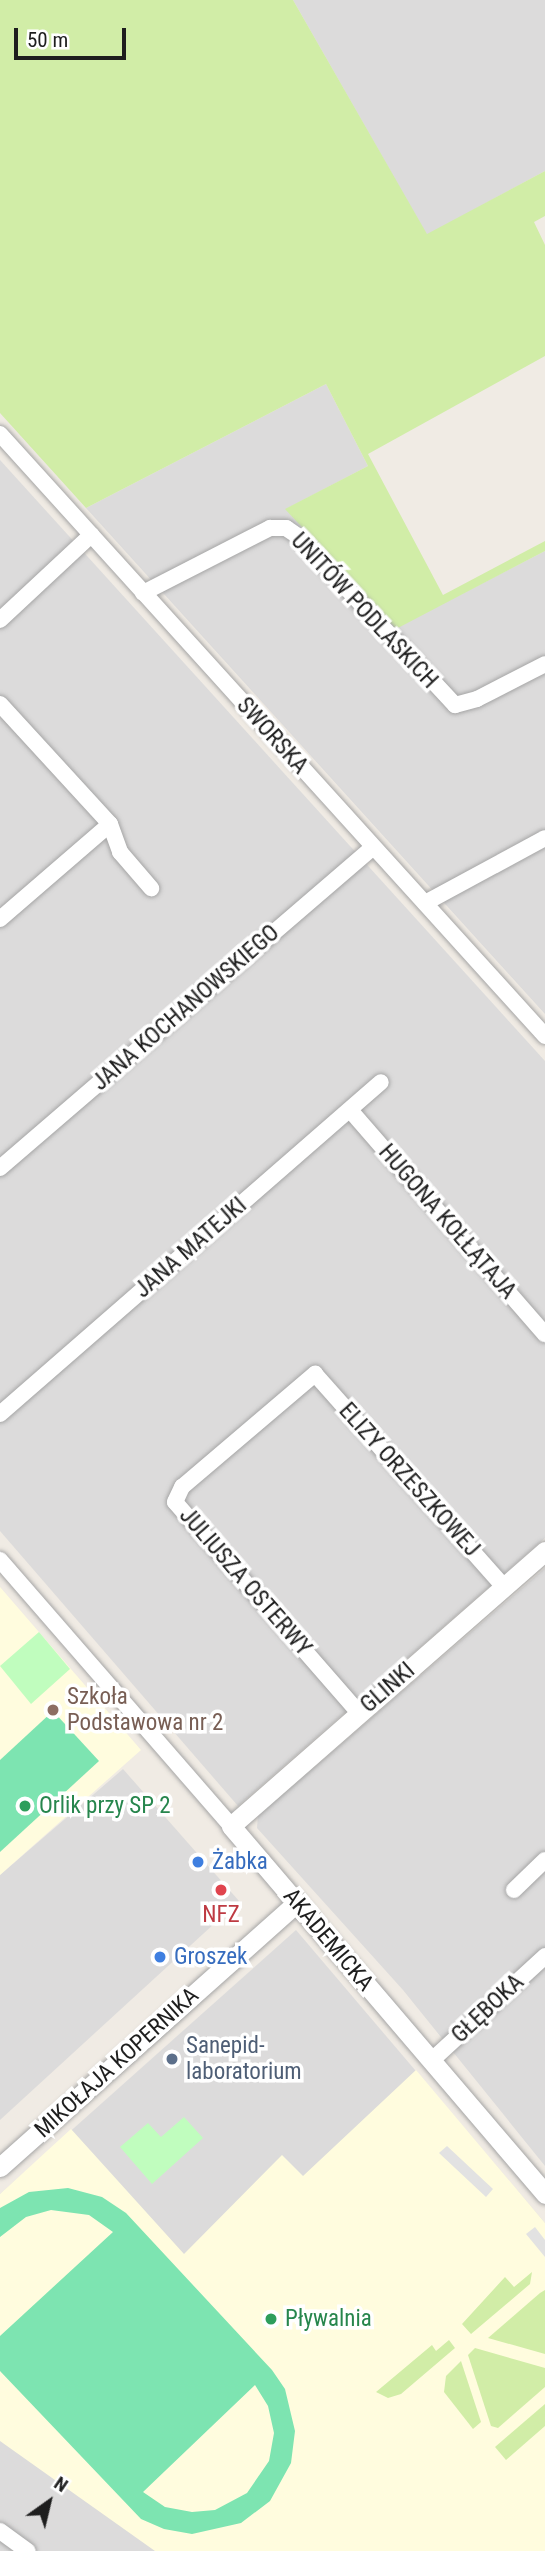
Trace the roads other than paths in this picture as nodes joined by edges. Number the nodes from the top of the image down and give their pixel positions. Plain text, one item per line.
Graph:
1 (0, 434) edge
2 (91, 535) junction
3 (143, 593) junction
4 (0, 621) edge
5 (545, 664) edge
6 (0, 704) edge
7 (110, 824) junction
8 (545, 838) edge
9 (372, 848) junction
10 (151, 888) dead end
11 (425, 903) junction
12 (0, 919) edge
13 (545, 1036) edge
14 (381, 1082) dead end
15 (350, 1110) junction
16 (0, 1168) edge
17 (545, 1334) edge
18 (315, 1374) joint
19 (0, 1414) edge
20 (545, 1551) edge
21 (0, 1560) edge
22 (504, 1587) junction
23 (359, 1713) junction
24 (231, 1826) junction
25 (545, 1860) edge
26 (514, 1890) dead end
27 (297, 1902) junction
28 (545, 1956) edge
29 (432, 2061) junction
30 (0, 2167) edge
31 (545, 2194) edge
32 (0, 2531) edge
33 (28, 2551) edge

1 - 2 street, SWORSKA
2 - 3 street, SWORSKA
2 - 4 street
3 - 5 street, UNITÓW PODLASKICH
3 - 9 street, SWORSKA
6 - 7 street
7 - 10 street
7 - 12 street
8 - 11 street
9 - 11 street, SWORSKA
9 - 16 street, JANA KOCHANOWSKIEGO
11 - 13 street, SWORSKA
14 - 15 street, JANA MATEJKI
15 - 17 street, HUGONA KOŁŁĄTAJA
15 - 19 street, JANA MATEJKI
18 - 22 street, ELIZY ORZESZKOWEJ
18 - 23 street, JULIUSZA OSTERWY
20 - 22 street, GLINKI
21 - 24 street, AKADEMICKA
22 - 23 street, GLINKI
23 - 24 street, GLINKI
24 - 27 street, AKADEMICKA
25 - 26 street
27 - 29 street, AKADEMICKA
27 - 30 street, MIKOŁAJA KOPERNIKA
28 - 29 street, GŁĘBOKA
29 - 31 street, AKADEMICKA
32 - 33 street

